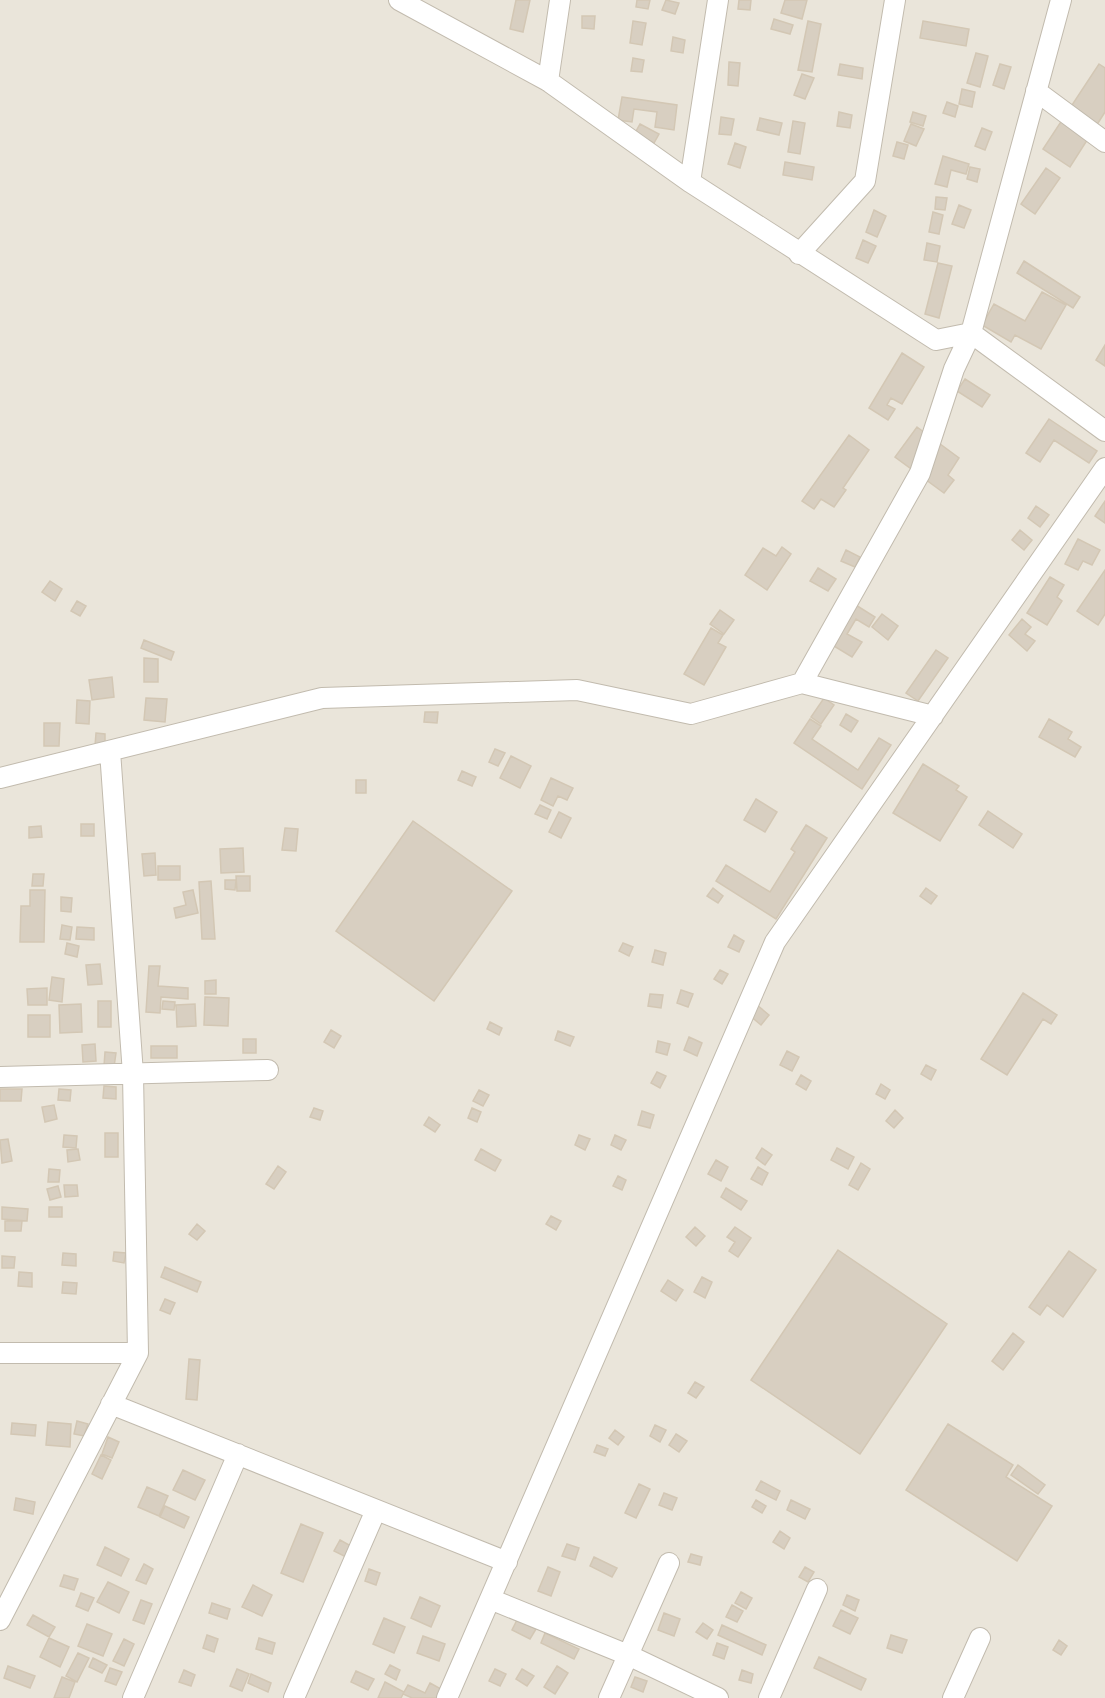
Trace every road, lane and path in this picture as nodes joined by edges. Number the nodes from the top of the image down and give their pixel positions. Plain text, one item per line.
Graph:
1 (399, 0) edge
2 (560, 0) edge
3 (718, 0) edge
4 (895, 0) edge
5 (1061, 0) edge
6 (548, 81) junction
7 (1036, 91) junction
8 (1105, 142) edge
9 (690, 182) junction
10 (798, 254) junction
11 (971, 333) junction
12 (1105, 431) edge
13 (1105, 468) edge
14 (802, 683) junction
15 (933, 716) junction
16 (110, 751) junction
17 (0, 778) edge
18 (268, 1070) dead end
19 (133, 1074) junction
20 (0, 1077) edge
21 (0, 1353) edge
22 (138, 1353) junction
23 (111, 1404) junction
24 (238, 1454) junction
25 (376, 1510) junction
26 (507, 1562) junction
27 (669, 1563) dead end
28 (817, 1589) dead end
29 (490, 1599) junction
30 (0, 1619) edge
31 (980, 1638) dead end
32 (628, 1655) junction
33 (133, 1698) edge
34 (294, 1698) edge
35 (447, 1698) edge
36 (609, 1698) edge
37 (718, 1698) edge
38 (769, 1698) edge
39 (953, 1698) edge

1 - 6 street
2 - 6 street
3 - 9 street
4 - 10 street
5 - 7 street
6 - 9 street
7 - 8 street
7 - 11 street
9 - 10 street
10 - 11 street
11 - 12 street
11 - 14 street
13 - 15 street
14 - 15 street
14 - 16 street
15 - 26 street
16 - 17 street
16 - 19 street
18 - 19 street
19 - 20 street
19 - 22 street
21 - 22 street
22 - 23 street
23 - 24 street
23 - 30 street
24 - 25 street
24 - 33 street
25 - 26 street
25 - 34 street
26 - 29 street
27 - 32 street
28 - 38 street
29 - 32 street
29 - 35 street
31 - 39 street
32 - 36 street
32 - 37 street

